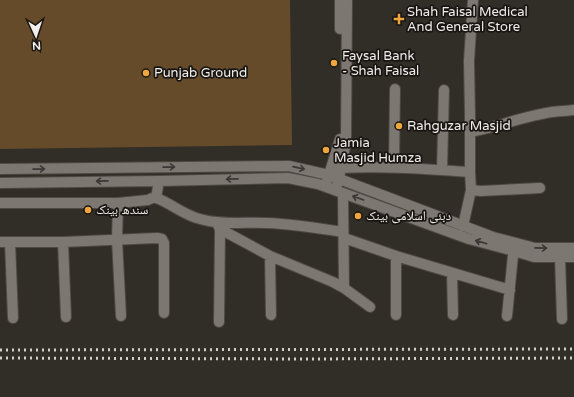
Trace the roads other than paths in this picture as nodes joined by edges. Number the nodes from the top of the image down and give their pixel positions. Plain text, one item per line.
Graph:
1 (340, 0) edge
2 (347, 0) edge
3 (473, 0) edge
4 (395, 89) dead end
5 (444, 90) dead end
6 (574, 110) edge
7 (470, 132) junction
8 (394, 167) junction
9 (0, 170) edge
10 (442, 170) junction
11 (470, 172) junction
12 (336, 174) junction
13 (159, 181) junction
14 (0, 183) edge
15 (540, 188) dead end
16 (334, 190) junction
17 (471, 190) junction
18 (156, 198) junction
19 (0, 203) edge
20 (118, 203) junction
21 (218, 226) junction
22 (463, 226) junction
23 (344, 235) junction
24 (117, 240) junction
25 (5, 242) edge
26 (63, 242) junction
27 (514, 247) junction
28 (574, 248) edge
29 (270, 256) junction
30 (396, 256) junction
31 (560, 257) junction
32 (574, 257) edge
33 (452, 273) junction
34 (344, 288) junction
35 (510, 290) junction
36 (370, 307) dead end
37 (164, 313) dead end
38 (396, 314) dead end
39 (270, 315) dead end
40 (453, 315) dead end
41 (121, 316) dead end
42 (507, 316) dead end
43 (66, 317) dead end
44 (12, 318) dead end
45 (562, 319) dead end
46 (219, 322) dead end

1 - 12 street
2 - 12 street
3 - 7 street
4 - 8 street
5 - 10 street
6 - 7 street
7 - 11 street
8 - 10 street
8 - 12 street
9 -> 12 street
10 - 11 street
11 - 17 street
12 - 16 street
12 - 22 street
13 -> 14 street
16 -> 13 street
13 - 18 street
15 - 17 street
16 - 23 street
27 -> 16 street
17 - 22 street
18 - 20 street
18 - 21 street
19 - 20 street
20 - 24 street
21 - 23 street
21 - 29 street
21 - 46 street
22 - 27 street
23 - 30 street
23 - 34 street
24 - 26 street
24 - 37 street
24 - 41 street
25 - 26 street
25 - 44 street
26 - 43 street
27 -> 28 street
27 - 31 street
27 - 35 street
29 - 34 street
29 - 39 street
30 - 33 street
30 - 38 street
31 - 32 street
31 - 45 street
33 - 35 street
33 - 40 street
34 - 36 street
35 - 42 street

